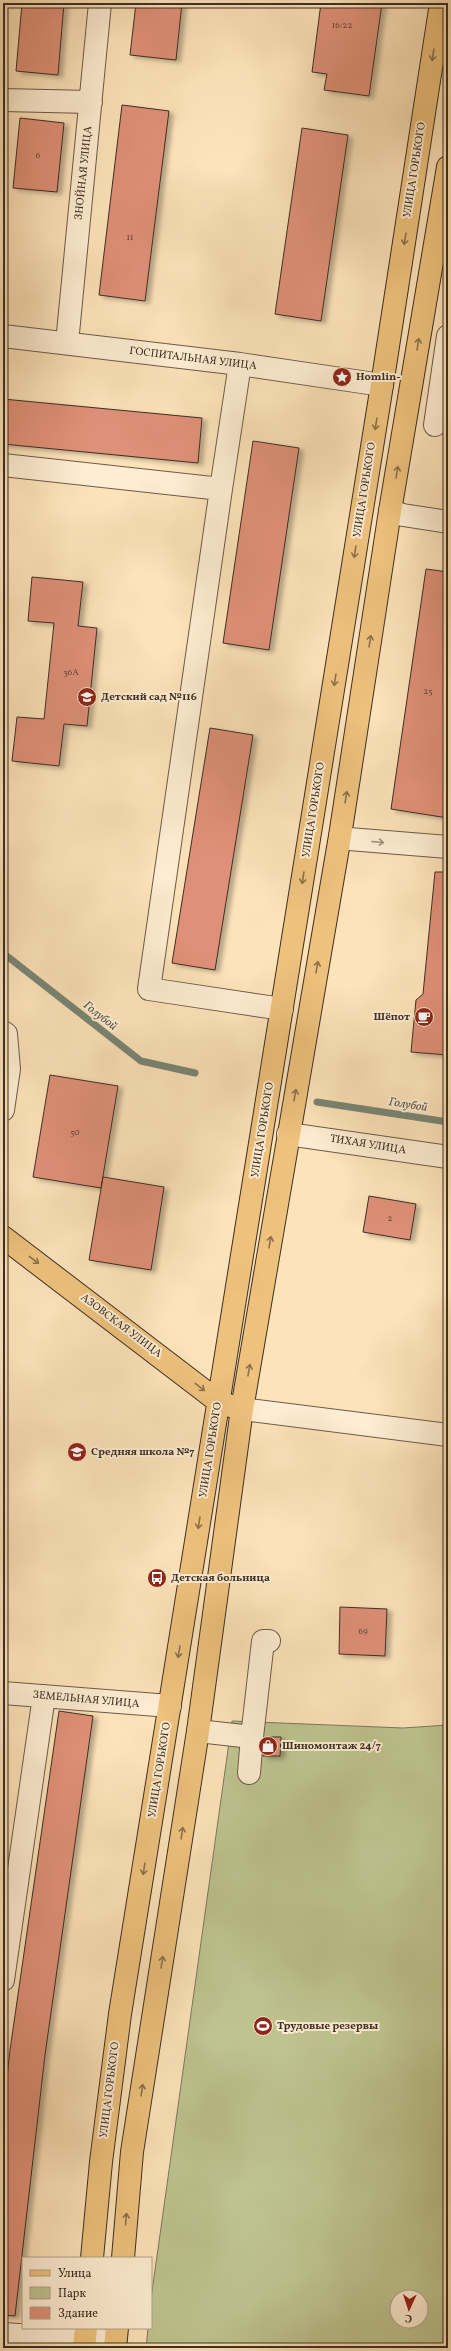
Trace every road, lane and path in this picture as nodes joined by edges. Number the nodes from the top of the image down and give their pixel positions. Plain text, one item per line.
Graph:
1 (100, 3) edge
2 (441, 3) edge
3 (3, 100) edge
4 (91, 102) junction
5 (447, 177) edge
6 (3, 336) edge
7 (448, 336) edge
8 (67, 343) junction
9 (240, 364) junction
10 (382, 385) junction
11 (435, 425) dead end
12 (3, 466) edge
13 (221, 489) junction
14 (390, 511) junction
15 (448, 522) edge
16 (340, 836) junction
17 (448, 847) edge
18 (282, 1008) junction
19 (3, 1032) edge
20 (3, 1110) edge
21 (288, 1134) junction
22 (448, 1156) edge
23 (3, 1236) edge
24 (219, 1402) junction
25 (242, 1409) junction
26 (448, 1435) edge
27 (269, 1641) dead end
28 (3, 1693) edge
29 (44, 1696) junction
30 (170, 1706) junction
31 (198, 1731) junction
32 (252, 1737) junction
33 (249, 1773) dead end
34 (3, 1980) edge
35 (92, 2257) edge
36 (123, 2257) edge
37 (3, 2334) edge
38 (85, 2338) edge
39 (116, 2339) edge

1 - 4 street, ЗНОЙНАЯ УЛИЦА
2 -> 10 main road, УЛИЦА ГОРЬКОГО
3 - 4 street
4 - 8 street, ЗНОЙНАЯ УЛИЦА
14 -> 5 main road
6 - 8 street, ГОСПИТАЛЬНАЯ УЛИЦА
7 - 11 street
8 - 9 street, ГОСПИТАЛЬНАЯ УЛИЦА
9 - 10 street, ГОСПИТАЛЬНАЯ УЛИЦА
9 - 13 street
10 -> 18 main road, УЛИЦА ГОРЬКОГО
12 - 13 street
13 - 18 street
14 - 15 street
16 -> 14 main road
16 -> 17 street
21 -> 16 main road
18 - 24 main road, УЛИЦА ГОРЬКОГО
19 - 20 street
21 - 22 street, ТИХАЯ УЛИЦА
25 -> 21 main road
23 -> 24 main road, АЗОВСКАЯ УЛИЦА
24 - 25 main road, АЗОВСКАЯ УЛИЦА
24 -> 30 main road, УЛИЦА ГОРЬКОГО
25 - 26 street
25 - 31 main road
27 - 32 street
28 - 29 street, ЗЕМЕЛЬНАЯ УЛИЦА
29 - 30 street, ЗЕМЕЛЬНАЯ УЛИЦА
29 - 34 street
30 -> 35 main road, УЛИЦА ГОРЬКОГО
31 - 32 street
36 -> 31 main road
32 - 33 street
37 - 38 street
38 - 39 street

